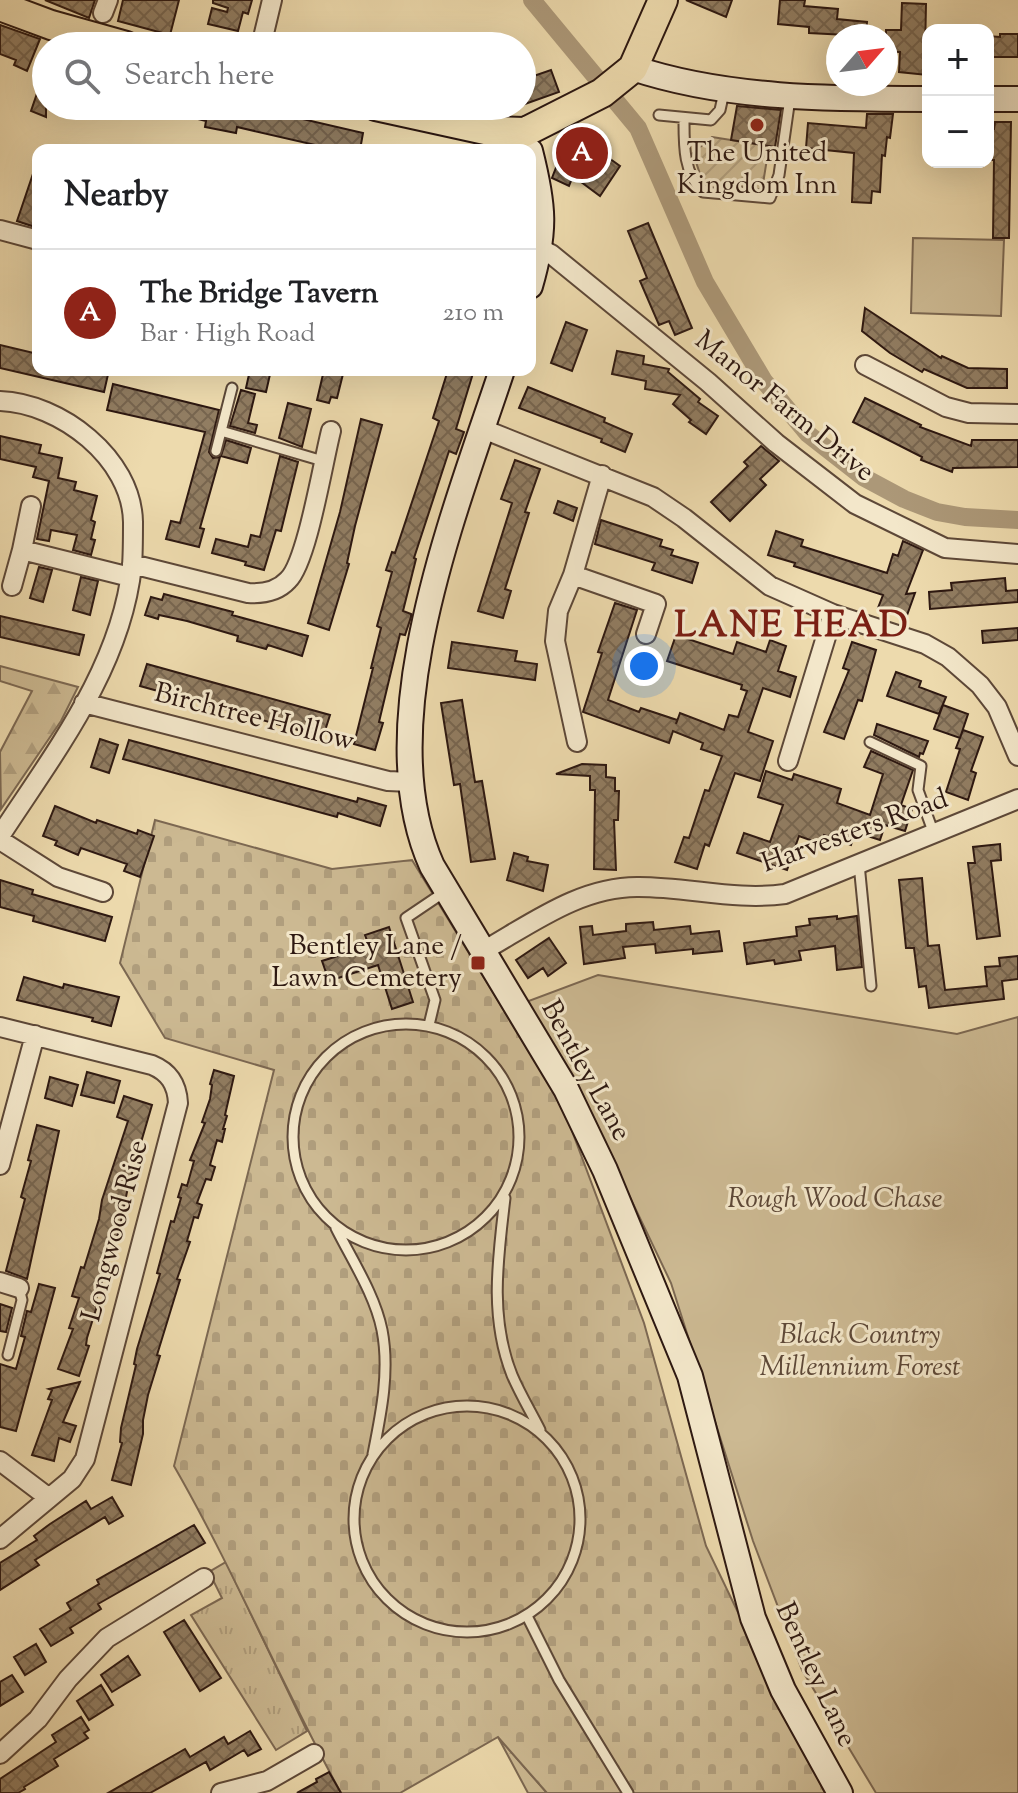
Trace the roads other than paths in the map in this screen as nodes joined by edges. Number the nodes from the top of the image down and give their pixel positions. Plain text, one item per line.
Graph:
1 (272, 0) edge
2 (663, 0) edge
3 (0, 6) edge
4 (76, 32) edge
5 (264, 32) edge
6 (629, 72) junction
7 (725, 89) junction
8 (790, 94) junction
9 (922, 99) edge
10 (994, 99) edge
11 (1018, 99) edge
12 (659, 115) dead end
13 (684, 118) junction
14 (440, 120) edge
15 (528, 144) edge
16 (536, 185) edge
17 (0, 230) edge
18 (32, 238) edge
19 (541, 249) junction
20 (536, 266) edge
21 (865, 365) dead end
22 (500, 376) edge
23 (232, 388) dead end
24 (0, 401) edge
25 (1018, 414) edge
26 (483, 429) junction
27 (221, 431) junction
28 (331, 431) dead end
29 (216, 451) dead end
30 (323, 461) junction
31 (602, 475) junction
32 (31, 506) dead end
33 (22, 550) junction
34 (1018, 554) edge
35 (131, 570) junction
36 (573, 575) junction
37 (12, 586) dead end
38 (833, 614) junction
39 (646, 634) dead end
40 (84, 703) junction
41 (577, 742) dead end
42 (870, 742) dead end
43 (1018, 756) edge
44 (788, 761) dead end
45 (410, 782) junction
46 (1018, 799) edge
47 (934, 834) junction
48 (0, 838) edge
49 (859, 864) junction
50 (446, 891) junction
51 (103, 892) dead end
52 (483, 951) junction
53 (871, 986) dead end
54 (429, 1025) junction
55 (0, 1027) edge
56 (35, 1035) junction
57 (0, 1165) edge
58 (506, 1191) junction
59 (332, 1222) junction
60 (0, 1282) edge
61 (19, 1288) joint
62 (8, 1355) dead end
63 (541, 1432) junction
64 (373, 1456) junction
65 (0, 1461) edge
66 (49, 1498) junction
67 (0, 1539) edge
68 (204, 1578) dead end
69 (527, 1616) junction
70 (0, 1754) edge
71 (314, 1754) dead end
72 (221, 1793) edge
73 (628, 1793) edge
74 (840, 1793) edge

1 - 5 street
2 - 6 main road
3 - 4 main road
6 - 7 street
6 - 15 main road
7 - 8 street
7 - 13 lane
8 - 9 street
8 - 13 lane
10 - 11 street
12 - 13 lane
14 - 15 main road
16 - 19 street
17 - 18 street
19 - 20 street
19 - 34 street, Manor Farm Drive
21 - 25 street
22 - 26 street, Bentley Lane
23 - 27 lane
24 - 35 street
26 - 31 street
26 - 45 street, Bentley Lane
27 - 29 lane
27 - 30 lane
28 - 30 street
30 - 35 street
31 - 36 street
31 - 38 street
32 - 33 street
33 - 35 street
33 - 37 street
35 - 40 street
36 - 39 street
36 - 41 street
38 - 43 street
38 - 44 street
40 - 45 street, Birchtree Hollow
40 - 48 street
42 - 47 lane
45 - 50 street, Bentley Lane
46 - 47 street, Harvesters Road
47 - 49 street, Harvesters Road
48 - 51 street
49 - 52 street, Harvesters Road
49 - 53 lane
50 - 52 street, Bentley Lane
50 - 54 lane
52 - 74 street, Bentley Lane
54 - 58 lane
54 - 59 lane
55 - 56 street, Longwood Rise
56 - 57 street
56 - 66 street, Longwood Rise
58 - 59 lane
58 - 63 lane
59 - 64 lane
60 - 61 street
61 - 62 lane
63 - 64 lane
63 - 69 lane
64 - 69 lane
65 - 66 street
66 - 67 street, Longwood Rise
68 - 70 street
69 - 73 lane
71 - 72 street

